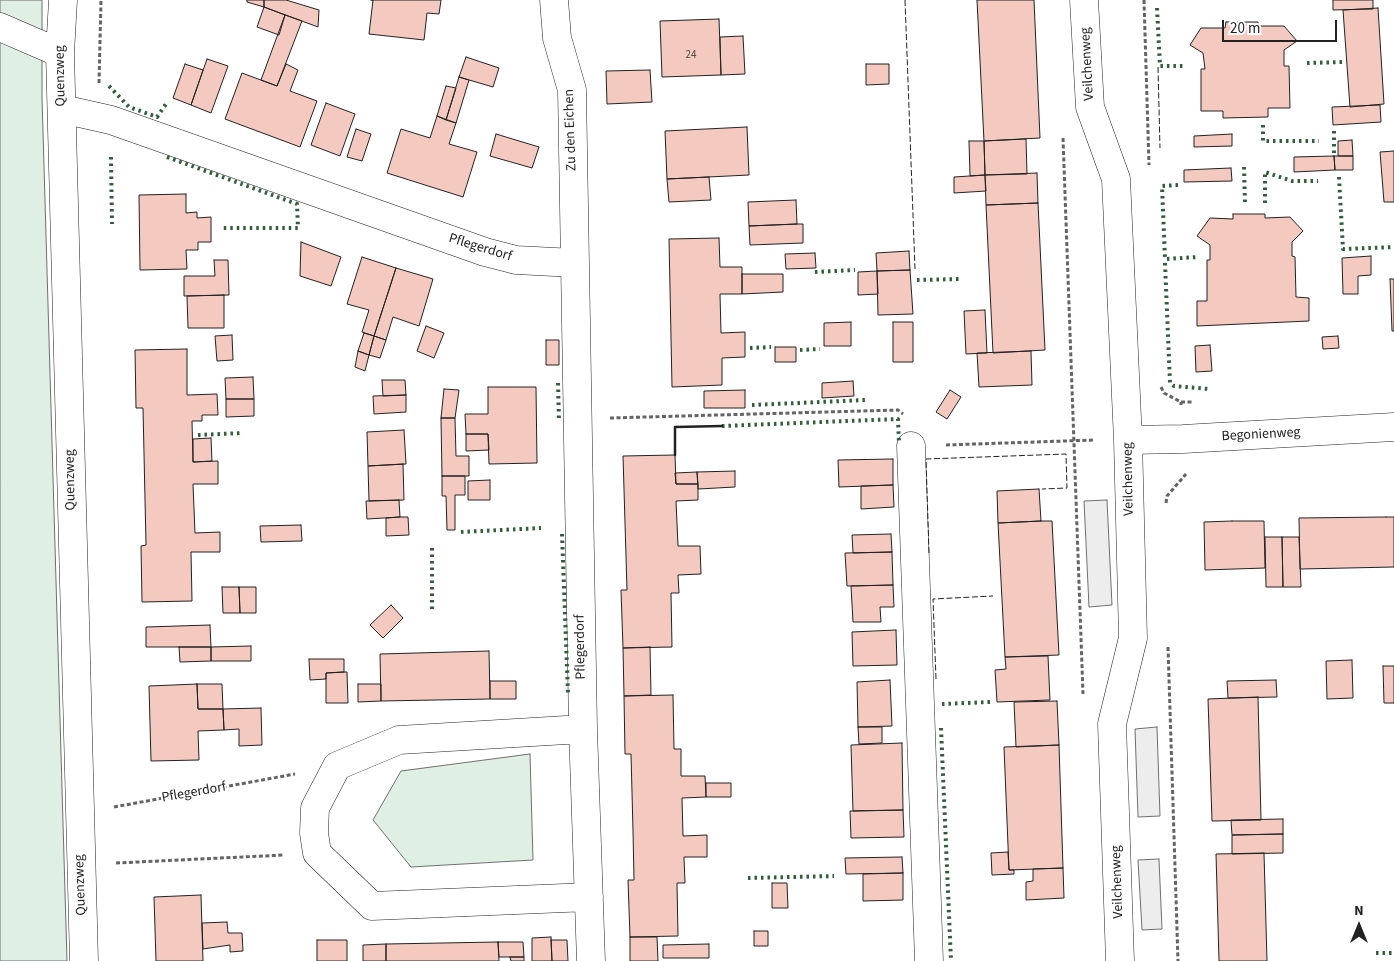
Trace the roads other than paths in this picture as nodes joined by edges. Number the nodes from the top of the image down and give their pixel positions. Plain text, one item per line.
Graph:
1 (63, 0) edge
2 (554, 0) edge
3 (1084, 0) edge
4 (0, 27) edge
5 (60, 54) junction
6 (62, 109) junction
7 (574, 263) junction
8 (1394, 427) edge
9 (1128, 440) junction
10 (911, 446) road end
11 (583, 729) junction
12 (588, 897) junction
13 (84, 961) edge
14 (591, 961) edge
15 (929, 961) edge
16 (1120, 961) edge

1 - 5 street, Quenzweg
2 - 7 street, Zu den Eichen
3 - 9 street, Veilchenweg
4 - 5 street
5 - 6 street, Quenzweg
6 - 7 street, Pflegerdorf
6 - 13 street, Quenzweg
7 - 11 street, Pflegerdorf
8 - 9 street, Begonienweg
9 - 16 street, Veilchenweg
10 - 15 street
11 - 12 street, Pflegerdorf
11 - 12 street
12 - 14 street, Pflegerdorf

